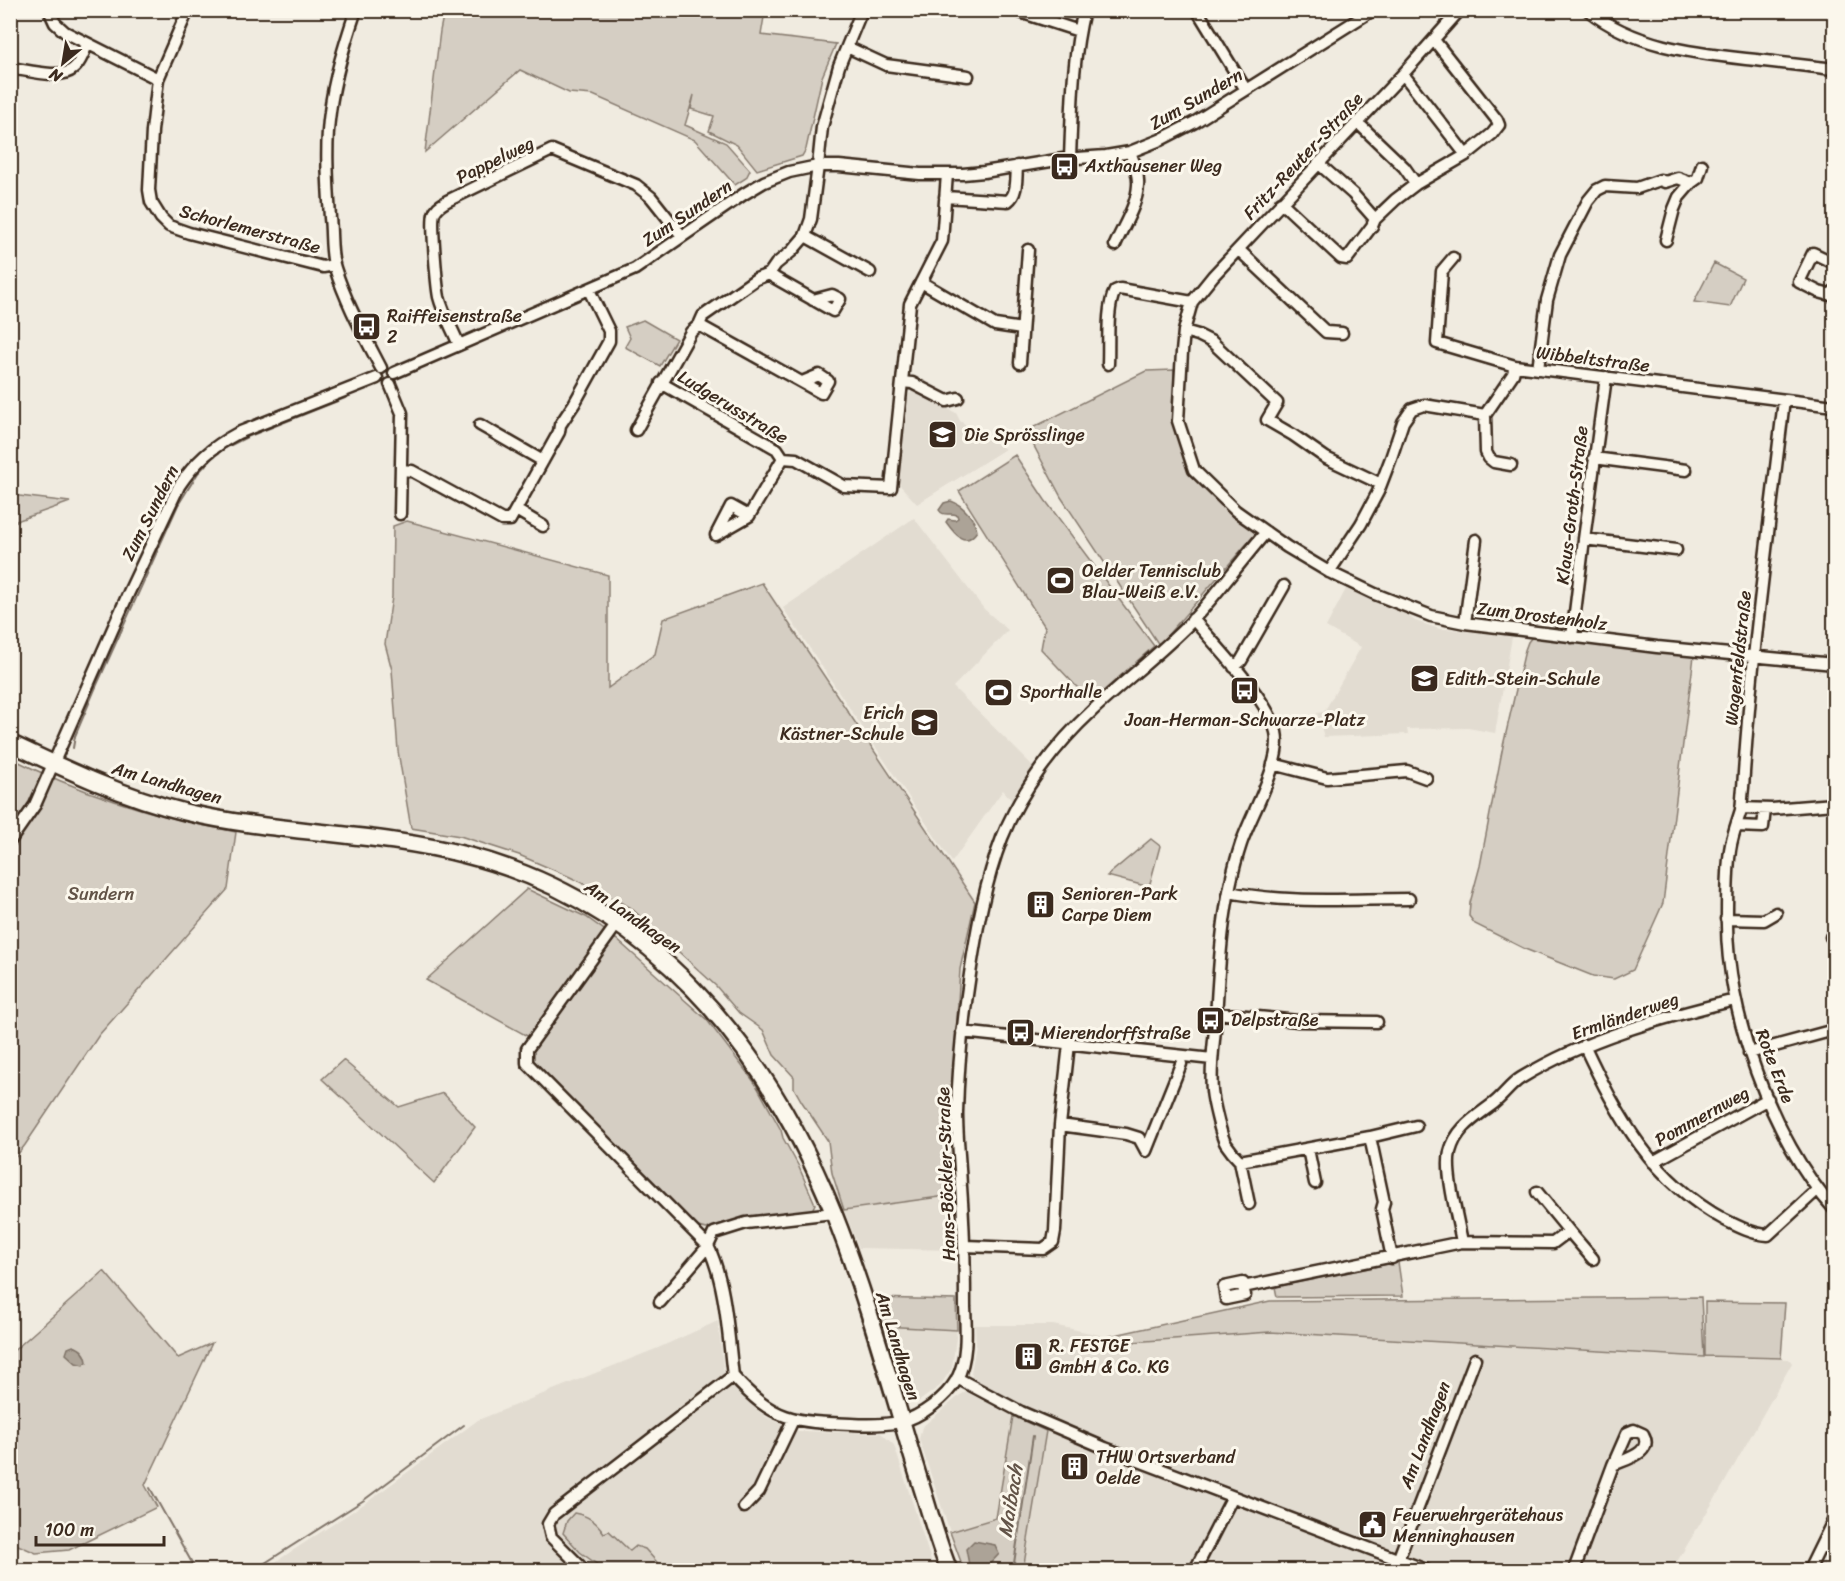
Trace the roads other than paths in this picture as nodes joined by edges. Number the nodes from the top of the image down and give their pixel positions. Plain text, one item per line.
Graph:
1 (49, 10) edge
2 (188, 10) edge
3 (356, 10) edge
4 (862, 10) edge
5 (1014, 10) edge
6 (1084, 10) edge
7 (1197, 10) edge
8 (1460, 10) edge
9 (1588, 10) edge
10 (1368, 12) edge
11 (1079, 31) junction
12 (1434, 40) junction
13 (87, 44) junction
14 (847, 47) junction
15 (10, 68) edge
16 (1834, 69) edge
17 (1403, 74) junction
18 (968, 76) dead end
19 (158, 79) junction
20 (1246, 90) junction
21 (1358, 122) junction
22 (1130, 152) junction
23 (1466, 155) junction
24 (1070, 158) junction
25 (1318, 163) junction
26 (1702, 165) dead end
27 (818, 166) junction
28 (1017, 166) junction
29 (946, 174) junction
30 (1665, 182) junction
31 (1691, 183) junction
32 (1416, 184) junction
33 (945, 197) junction
34 (1679, 197) junction
35 (1281, 202) junction
36 (1375, 219) junction
37 (805, 236) junction
38 (682, 237) junction
39 (1666, 240) dead end
40 (1115, 245) dead end
41 (1028, 250) dead end
42 (1239, 250) junction
43 (1453, 258) dead end
44 (1834, 262) edge
45 (334, 265) junction
46 (870, 272) dead end
47 (769, 274) junction
48 (921, 282) junction
49 (589, 290) junction
50 (1834, 291) edge
51 (813, 300) dead end
52 (1192, 302) junction
53 (699, 325) junction
54 (1022, 329) junction
55 (1184, 331) junction
56 (1342, 333) dead end
57 (459, 345) junction
58 (1020, 363) dead end
59 (1108, 364) dead end
60 (1515, 366) junction
61 (1538, 369) junction
62 (379, 373) junction
63 (1606, 377) junction
64 (392, 378) junction
65 (802, 382) dead end
66 (902, 382) junction
67 (661, 383) junction
68 (958, 398) dead end
69 (1784, 400) junction
70 (1834, 406) edge
71 (1485, 415) junction
72 (480, 425) dead end
73 (636, 430) dead end
74 (783, 458) junction
75 (1594, 458) junction
76 (543, 461) junction
77 (1511, 465) dead end
78 (402, 470) junction
79 (1686, 470) dead end
80 (1381, 484) junction
81 (516, 510) junction
82 (400, 514) dead end
83 (749, 516) dead end
84 (543, 526) dead end
85 (1266, 532) junction
86 (1584, 539) junction
87 (1476, 540) dead end
88 (1676, 550) dead end
89 (1329, 572) junction
90 (1284, 586) dead end
91 (1193, 619) junction
92 (1465, 623) junction
93 (1572, 637) junction
94 (1754, 656) junction
95 (1834, 664) edge
96 (1234, 668) junction
97 (10, 743) edge
98 (53, 763) junction
99 (1273, 764) junction
100 (1426, 778) dead end
101 (1834, 804) edge
102 (1741, 808) junction
103 (1765, 809) junction
104 (1736, 826) junction
105 (10, 841) edge
106 (1229, 891) junction
107 (1409, 899) dead end
108 (1776, 913) dead end
109 (1726, 919) junction
110 (617, 924) junction
111 (1735, 1000) junction
112 (1216, 1013) junction
113 (1377, 1022) dead end
114 (1834, 1030) edge
115 (962, 1032) junction
116 (1069, 1044) junction
117 (1584, 1045) junction
118 (1749, 1053) junction
119 (1212, 1059) junction
120 (1181, 1064) dead end
121 (1768, 1099) junction
122 (1060, 1125) junction
123 (1416, 1126) dead end
124 (1370, 1137) junction
125 (1308, 1149) junction
126 (1240, 1161) junction
127 (1653, 1162) junction
128 (1315, 1183) dead end
129 (1817, 1190) junction
130 (1537, 1192) dead end
131 (1249, 1204) dead end
132 (1834, 1209) edge
133 (833, 1213) junction
134 (1569, 1231) junction
135 (1462, 1242) junction
136 (708, 1246) junction
137 (965, 1246) junction
138 (1392, 1258) junction
139 (1593, 1259) dead end
140 (1244, 1287) dead end
141 (660, 1302) dead end
142 (1475, 1359) dead end
143 (733, 1376) junction
144 (957, 1378) junction
145 (793, 1420) junction
146 (901, 1422) junction
147 (1613, 1465) dead end
148 (1232, 1498) junction
149 (744, 1507) dead end
150 (1834, 1519) edge
151 (1822, 1546) junction
152 (1834, 1552) edge
153 (1398, 1560) junction
154 (580, 1566) dead end
155 (949, 1570) edge
156 (1195, 1570) edge
157 (1426, 1570) edge
158 (1574, 1570) edge
159 (1809, 1570) edge

1 - 13 street
2 - 19 street, Schorlemerstraße
3 - 45 street
4 - 14 street
5 - 11 street
6 - 11 street
7 - 20 street
8 - 12 street, Fritz-Reuter-Straße
9 - 16 street
10 - 20 street, Zum Sundern
11 - 24 street
12 - 17 street, Fritz-Reuter-Straße
12 - 23 street
13 - 15 street
13 - 19 street
14 - 18 street
14 - 27 street
17 - 21 street, Fritz-Reuter-Straße
17 - 23 street
19 - 45 street, Schorlemerstraße
20 - 22 street, Zum Sundern
21 - 25 street, Fritz-Reuter-Straße
21 - 32 street
22 - 24 street, Zum Sundern
22 - 40 street
23 - 32 street
24 - 28 street, Zum Sundern
25 - 35 street, Fritz-Reuter-Straße
25 - 36 street
26 - 31 street
27 - 29 street, Zum Sundern
27 - 37 street
27 - 38 street, Zum Sundern
28 - 29 street, Zum Sundern
28 - 33 street
29 - 33 street, Ludgerusstraße
30 - 31 street
30 - 34 street
30 - 61 street
31 - 34 street
32 - 36 street
33 - 48 street, Ludgerusstraße
34 - 39 street
35 - 36 street
35 - 42 street, Fritz-Reuter-Straße
37 - 46 street
37 - 47 street
38 - 49 street, Zum Sundern
38 - 57 street, Pappelweg
41 - 54 street
42 - 52 street, Fritz-Reuter-Straße
42 - 56 street
43 - 60 street, Wibbeltstraße
44 - 50 street
45 - 62 street
47 - 51 street
47 - 53 street
48 - 54 street
48 - 66 street, Ludgerusstraße
49 - 57 street, Zum Sundern
49 - 76 street
52 - 55 street, Fritz-Reuter-Straße
52 - 59 street
53 - 65 street
53 - 67 street
54 - 58 street
55 - 80 street
55 - 85 street, Fritz-Reuter-Straße
57 - 64 street, Zum Sundern
60 - 61 street, Wibbeltstraße
60 - 71 street
61 - 63 street, Wibbeltstraße
62 - 64 street
62 - 98 street, Zum Sundern
63 - 69 street, Wibbeltstraße
63 - 75 street, Klaus-Groth-Straße
64 - 78 street
66 - 68 street
66 - 74 street, Ludgerusstraße
67 - 73 street
67 - 74 street, Ludgerusstraße
69 - 70 street, Wibbeltstraße
69 - 94 street, Wagenfeldstraße
71 - 77 street
71 - 80 street
72 - 76 street
74 - 83 street
75 - 79 street
75 - 86 street, Klaus-Groth-Straße
76 - 81 street
78 - 81 street
78 - 82 street
80 - 89 street
81 - 84 street
85 - 89 street, Zum Drostenholz
85 - 91 street, Hans-Böckler-Straße
86 - 88 street
86 - 93 street, Klaus-Groth-Straße
87 - 92 street
89 - 92 street, Zum Drostenholz
90 - 96 street
91 - 96 street
91 - 115 street, Hans-Böckler-Straße
92 - 93 street, Zum Drostenholz
93 - 94 street, Zum Drostenholz
94 - 95 street, Zum Drostenholz
94 - 102 street, Wagenfeldstraße
96 - 99 street
97 - 98 street, Am Landhagen
98 - 105 street, Zum Sundern
98 - 110 street, Am Landhagen
99 - 100 street
99 - 106 street
101 - 103 street
102 - 103 street
102 - 104 street, Wagenfeldstraße
103 - 104 street
104 - 109 street, Wagenfeldstraße
106 - 107 street
106 - 112 street
108 - 109 street
109 - 111 street, Rote Erde
110 - 133 street, Am Landhagen
110 - 136 street
111 - 117 street, Ermländerweg
111 - 118 street, Rote Erde
112 - 113 street
112 - 119 street
114 - 118 street
115 - 116 street
115 - 137 street, Hans-Böckler-Straße
116 - 119 street
116 - 122 street
117 - 127 street
117 - 135 street, Ermländerweg
118 - 121 street, Rote Erde
119 - 126 street
120 - 122 street
121 - 127 street, Pommernweg
121 - 129 street, Rote Erde
122 - 137 street
123 - 124 street
124 - 125 street
124 - 138 street
125 - 126 street
125 - 128 street
126 - 131 street
127 - 129 street
129 - 132 street, Rote Erde
130 - 134 street
133 - 136 street
133 - 146 street, Am Landhagen
134 - 135 street
134 - 139 street
135 - 138 street
136 - 141 street
136 - 143 street
137 - 144 street, Hans-Böckler-Straße
138 - 140 street
142 - 153 street, Am Landhagen
143 - 145 street, Am Landhagen
143 - 154 street
144 - 146 street, Hans-Böckler-Straße
144 - 148 street
145 - 146 street, Am Landhagen
145 - 149 street
146 - 155 street, Am Landhagen
147 - 158 street
148 - 153 street
148 - 156 street
150 - 151 street
151 - 152 street
151 - 159 street
153 - 157 street

